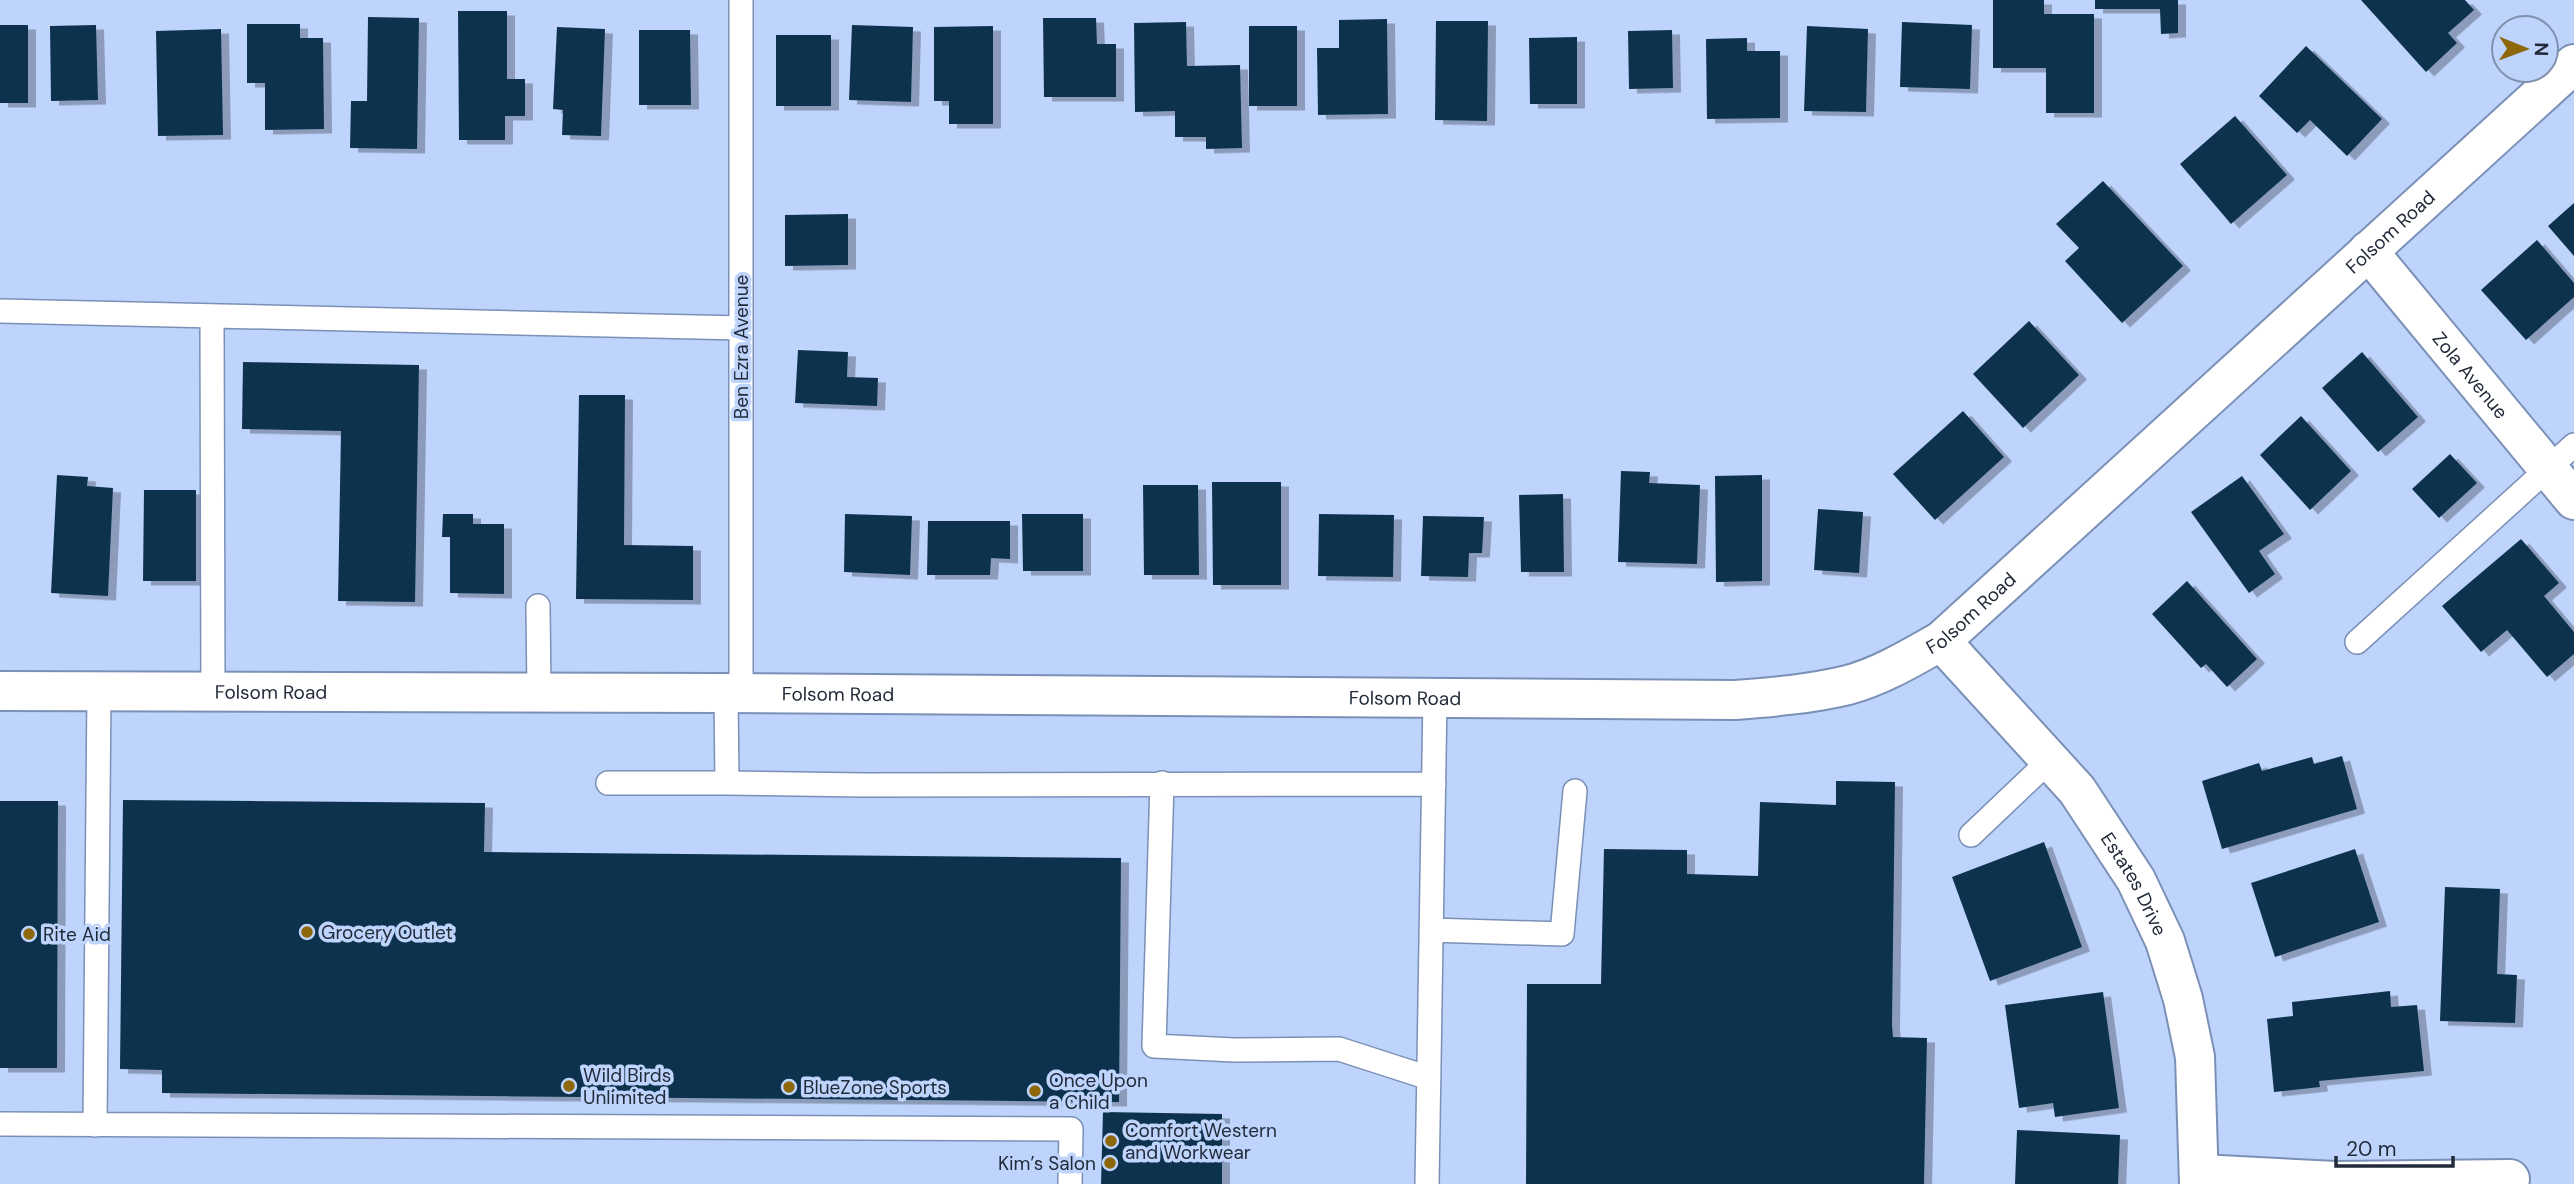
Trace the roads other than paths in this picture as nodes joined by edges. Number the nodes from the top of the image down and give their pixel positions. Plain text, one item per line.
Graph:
1 (741, 0) edge
2 (2574, 64) edge
3 (2368, 251) junction
4 (0, 311) edge
5 (212, 316) junction
6 (741, 328) junction
7 (2561, 457) edge
8 (2574, 500) edge
9 (538, 606) dead end
10 (1941, 641) junction
11 (2357, 642) dead end
12 (0, 691) edge
13 (99, 692) junction
14 (213, 692) junction
15 (539, 693) junction
16 (734, 693) junction
17 (1435, 698) junction
18 (2050, 760) junction
19 (608, 783) dead end
20 (727, 783) junction
21 (1162, 783) junction
22 (1434, 784) junction
23 (1575, 791) dead end
24 (1971, 835) dead end
25 (1431, 930) junction
26 (1429, 1078) junction
27 (0, 1125) edge
28 (95, 1125) junction
29 (2199, 1179) edge
30 (2510, 1179) dead end
31 (1070, 1184) edge
32 (1427, 1184) edge

1 - 6 lane, Ben Ezra Avenue
2 - 3 street, Folsom Road
3 - 7 street, Zola Avenue
3 - 10 street, Folsom Road
4 - 5 lane
5 - 6 lane
5 - 14 lane
6 - 16 lane, Ben Ezra Avenue
7 - 8 street, Zola Avenue
7 - 11 lane
9 - 15 lane
10 - 17 street, Folsom Road
10 - 18 street, Estates Drive
12 - 13 street, Folsom Road
13 - 14 street, Folsom Road
13 - 28 lane
14 - 15 street, Folsom Road
15 - 16 street, Folsom Road
16 - 17 street, Folsom Road
16 - 20 lane, Ben Ezra Avenue
17 - 22 lane
18 - 24 lane
18 - 29 street, Estates Drive
19 - 20 lane
20 - 21 lane
21 - 22 lane
21 - 26 lane
22 - 25 lane
23 - 25 lane
25 - 26 lane
26 - 32 lane
27 - 28 lane
28 - 31 lane
29 - 30 street

